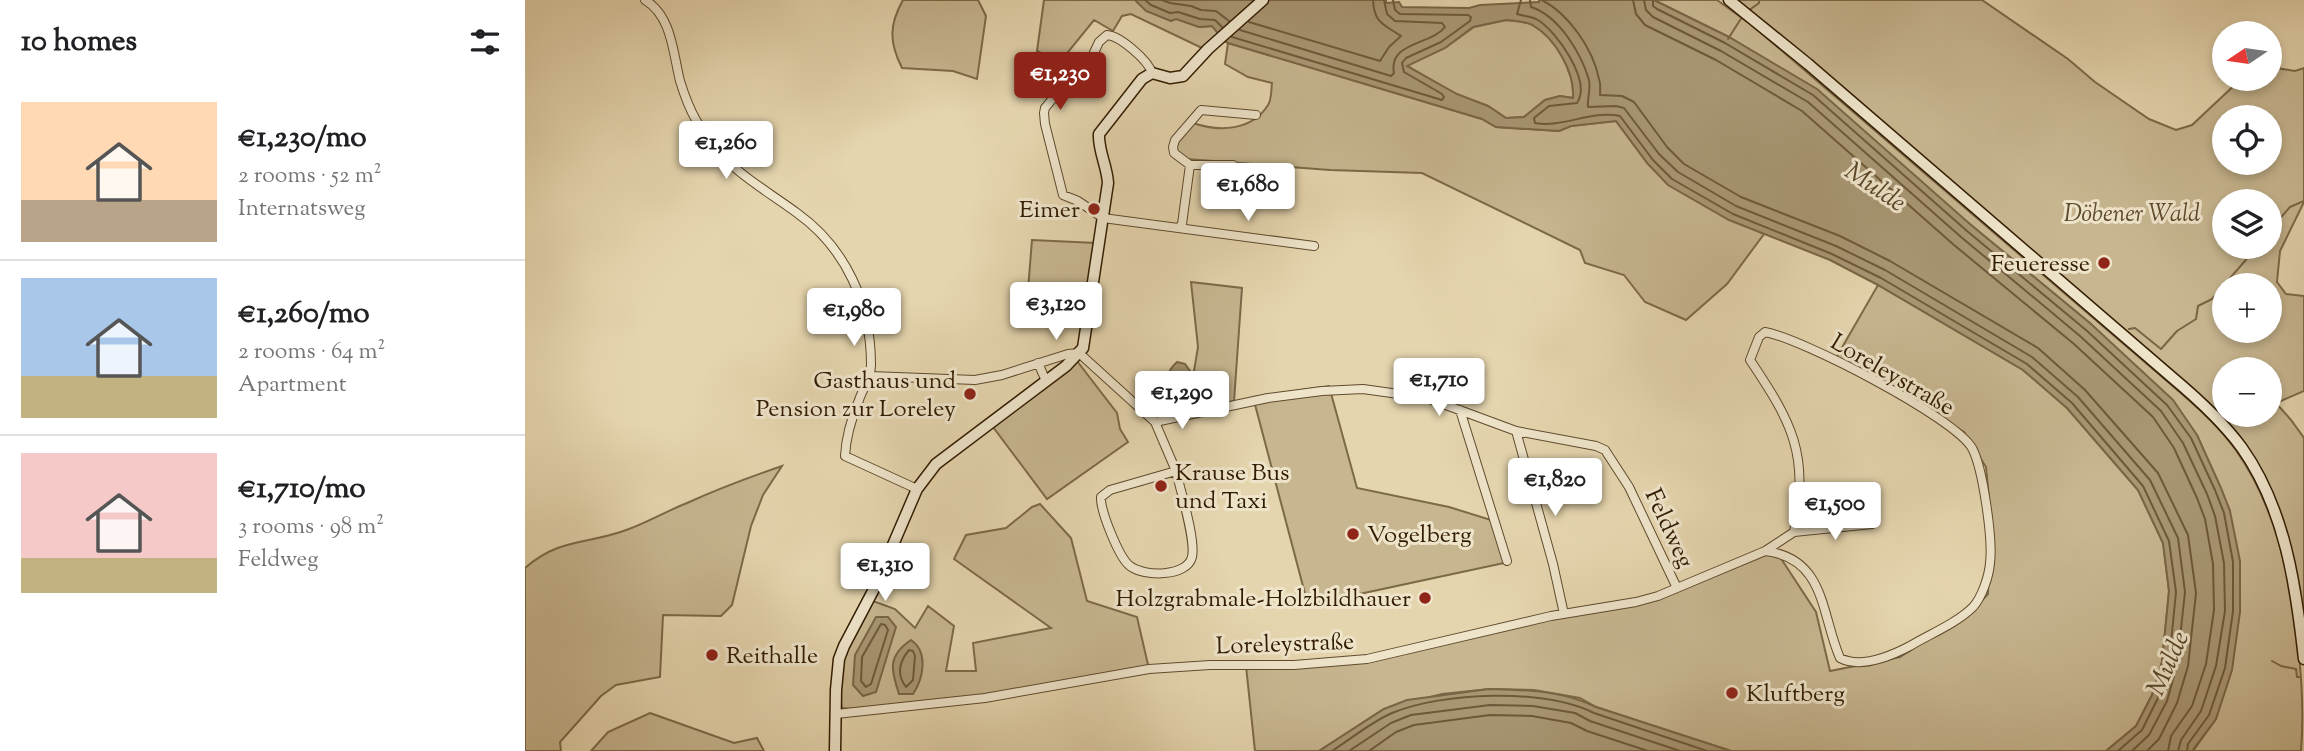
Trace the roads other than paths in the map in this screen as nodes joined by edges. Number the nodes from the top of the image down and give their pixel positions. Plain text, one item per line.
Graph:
1 (645, 0) edge
2 (1263, 0) edge
3 (1729, 0) edge
4 (1152, 73) junction
5 (1256, 115) dead end
6 (1190, 164) junction
7 (1233, 164) dead end
8 (1103, 218) junction
9 (1179, 228) junction
10 (1314, 246) dead end
11 (1079, 353) junction
12 (1038, 363) junction
13 (870, 376) junction
14 (1046, 381) junction
15 (1460, 410) junction
16 (1155, 422) junction
17 (1516, 430) junction
18 (1176, 471) junction
19 (917, 489) junction
20 (1873, 524) dead end
21 (1794, 533) junction
22 (1765, 551) junction
23 (1507, 561) dead end
24 (1677, 588) junction
25 (1564, 614) junction
26 (2304, 659) edge
27 (836, 713) junction
28 (835, 751) edge

1 - 13 street
2 - 4 street
3 - 26 street
4 - 8 street
4 - 8 street
5 - 6 street
6 - 7 street
6 - 9 street
8 - 9 street
8 - 11 street
9 - 10 street
11 - 12 street
11 - 14 street
11 - 16 street
12 - 13 street
12 - 14 street
13 - 19 street
14 - 19 street
15 - 16 street, Feldweg
15 - 17 street, Feldweg
15 - 23 street
16 - 18 street
17 - 24 street, Feldweg
17 - 25 street
18 - 18 street
19 - 27 street
20 - 21 street, Loreleystraße
21 - 22 street, Loreleystraße
21 - 22 street, Loreleystraße
22 - 24 street, Loreleystraße
24 - 25 street, Loreleystraße
25 - 27 street, Loreleystraße
27 - 28 street

